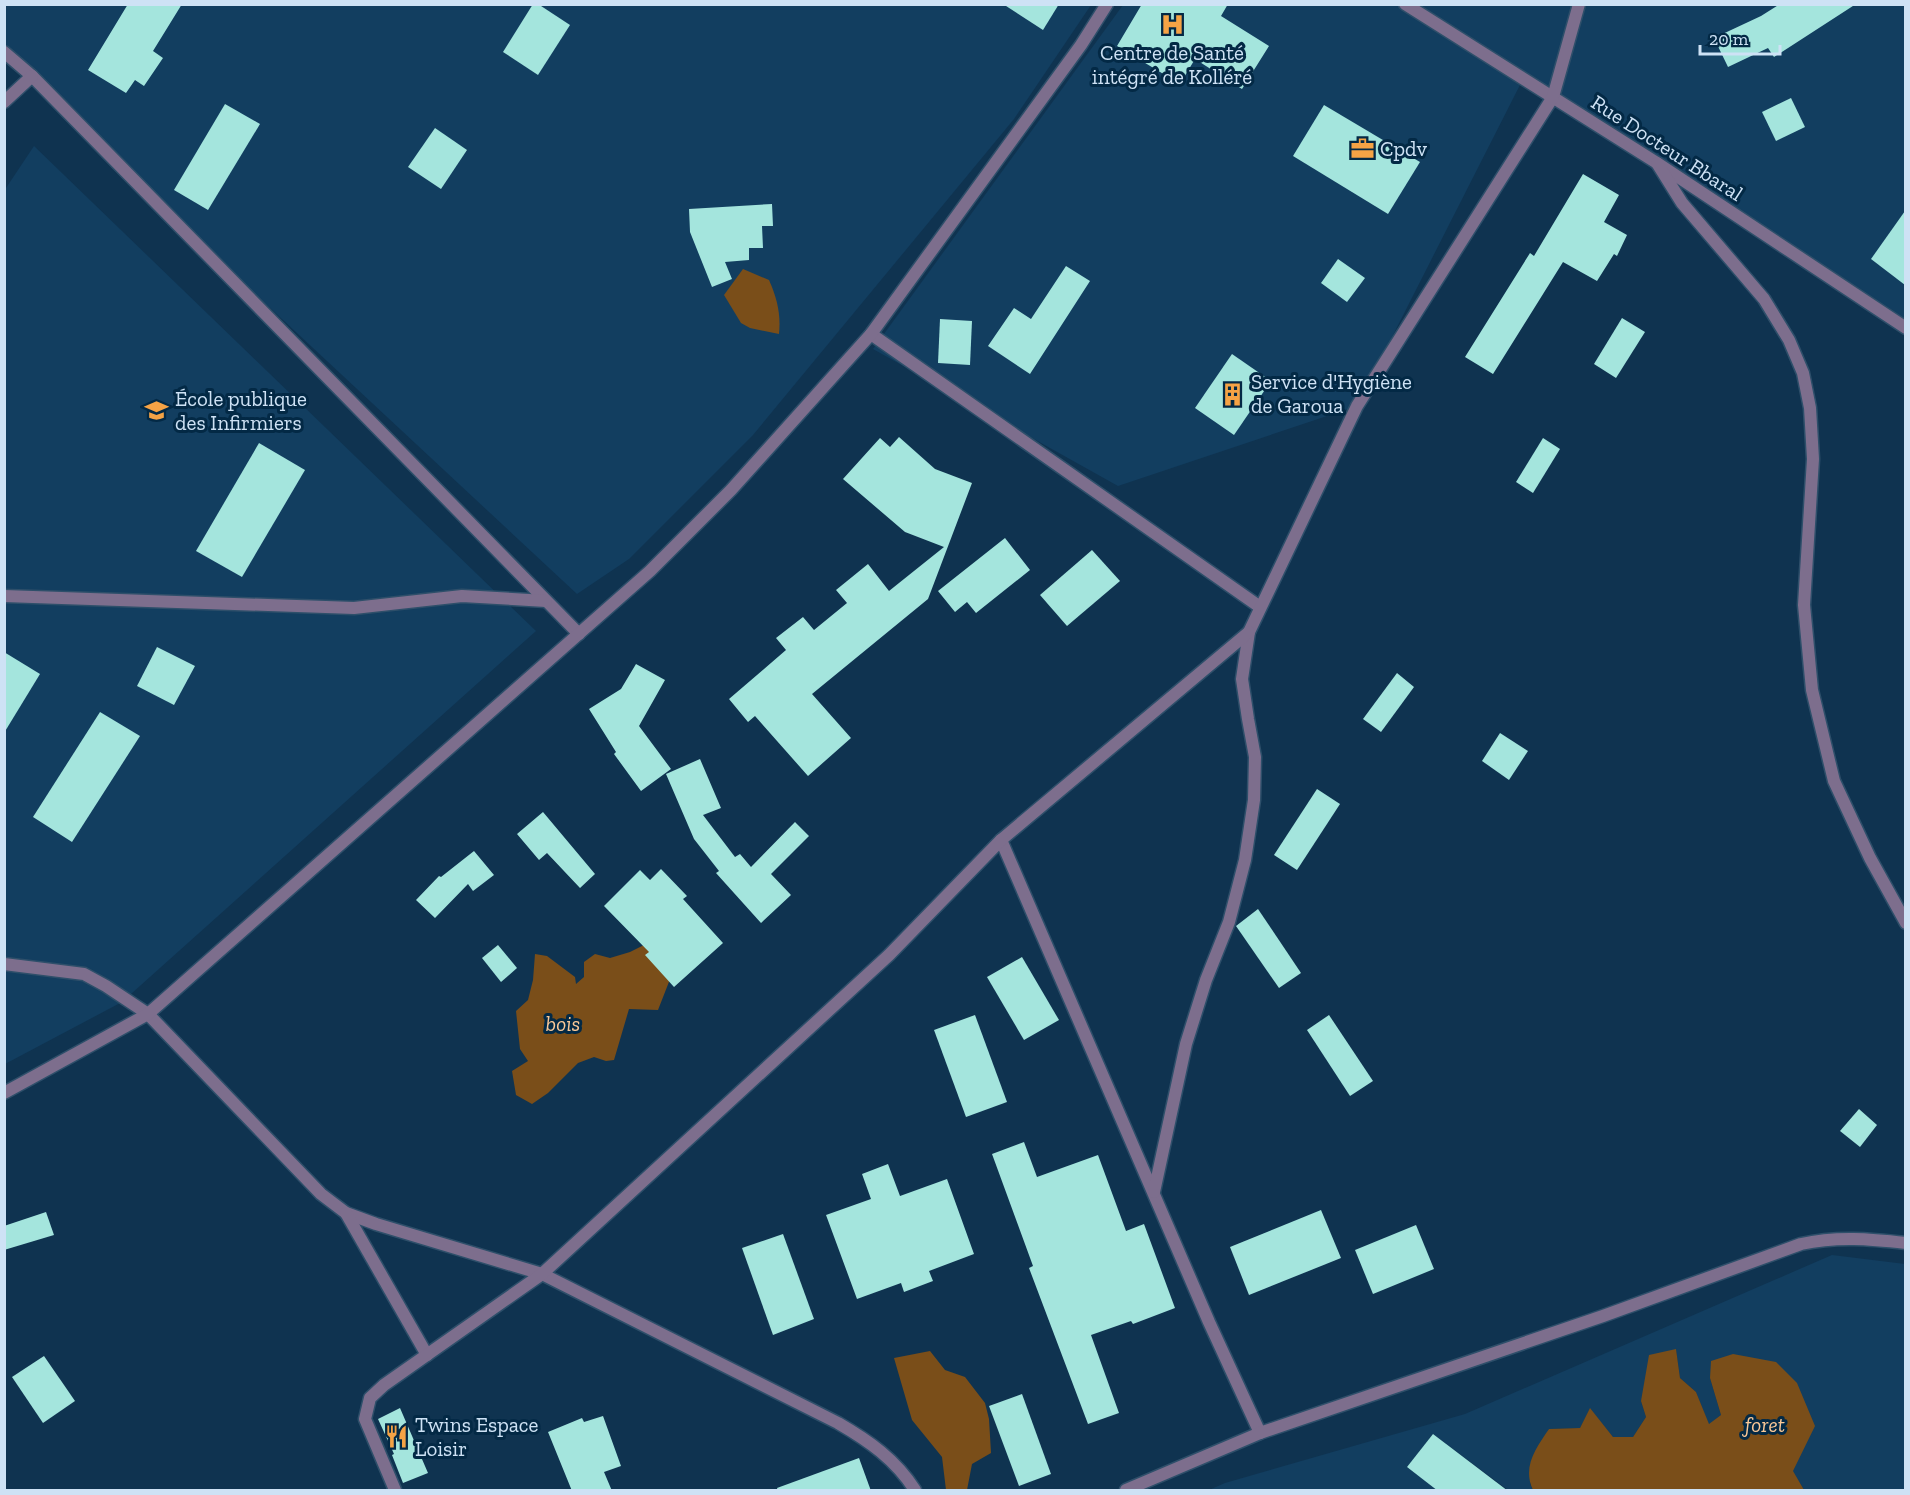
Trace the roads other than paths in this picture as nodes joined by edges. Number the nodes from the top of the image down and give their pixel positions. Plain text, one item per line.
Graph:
1 (1107, 4) edge
2 (1406, 4) edge
3 (1579, 4) edge
4 (4, 52) edge
5 (32, 76) junction
6 (1553, 97) junction
7 (4, 102) edge
8 (1657, 163) junction
9 (1905, 328) edge
10 (872, 334) junction
11 (4, 596) edge
12 (546, 601) junction
13 (1260, 607) junction
14 (1249, 632) junction
15 (579, 634) junction
16 (1001, 840) junction
17 (1905, 923) edge
18 (4, 964) edge
19 (148, 1014) junction
20 (4, 1093) edge
21 (1154, 1192) junction
22 (346, 1213) junction
23 (1905, 1243) edge
24 (543, 1275) junction
25 (427, 1355) junction
26 (1260, 1432) junction
27 (395, 1491) edge
28 (915, 1491) edge
29 (1126, 1491) edge

1 - 10 street
2 - 6 street, Rue Docteur Bbaral
3 - 6 street
4 - 5 street
5 - 7 street
5 - 12 street
6 - 8 street, Rue Docteur Bbaral
6 - 13 street
8 - 9 street, Rue Docteur Bbaral
8 - 17 street
10 - 13 street
10 - 15 street
11 - 12 street
12 - 15 street
13 - 14 street
14 - 16 street
14 - 21 street
15 - 19 street
16 - 21 street
16 - 24 street
18 - 19 street
19 - 20 street
19 - 22 street
21 - 26 street
22 - 24 street
22 - 25 street
23 - 26 street
24 - 25 street
24 - 28 street
25 - 27 street
26 - 29 street

